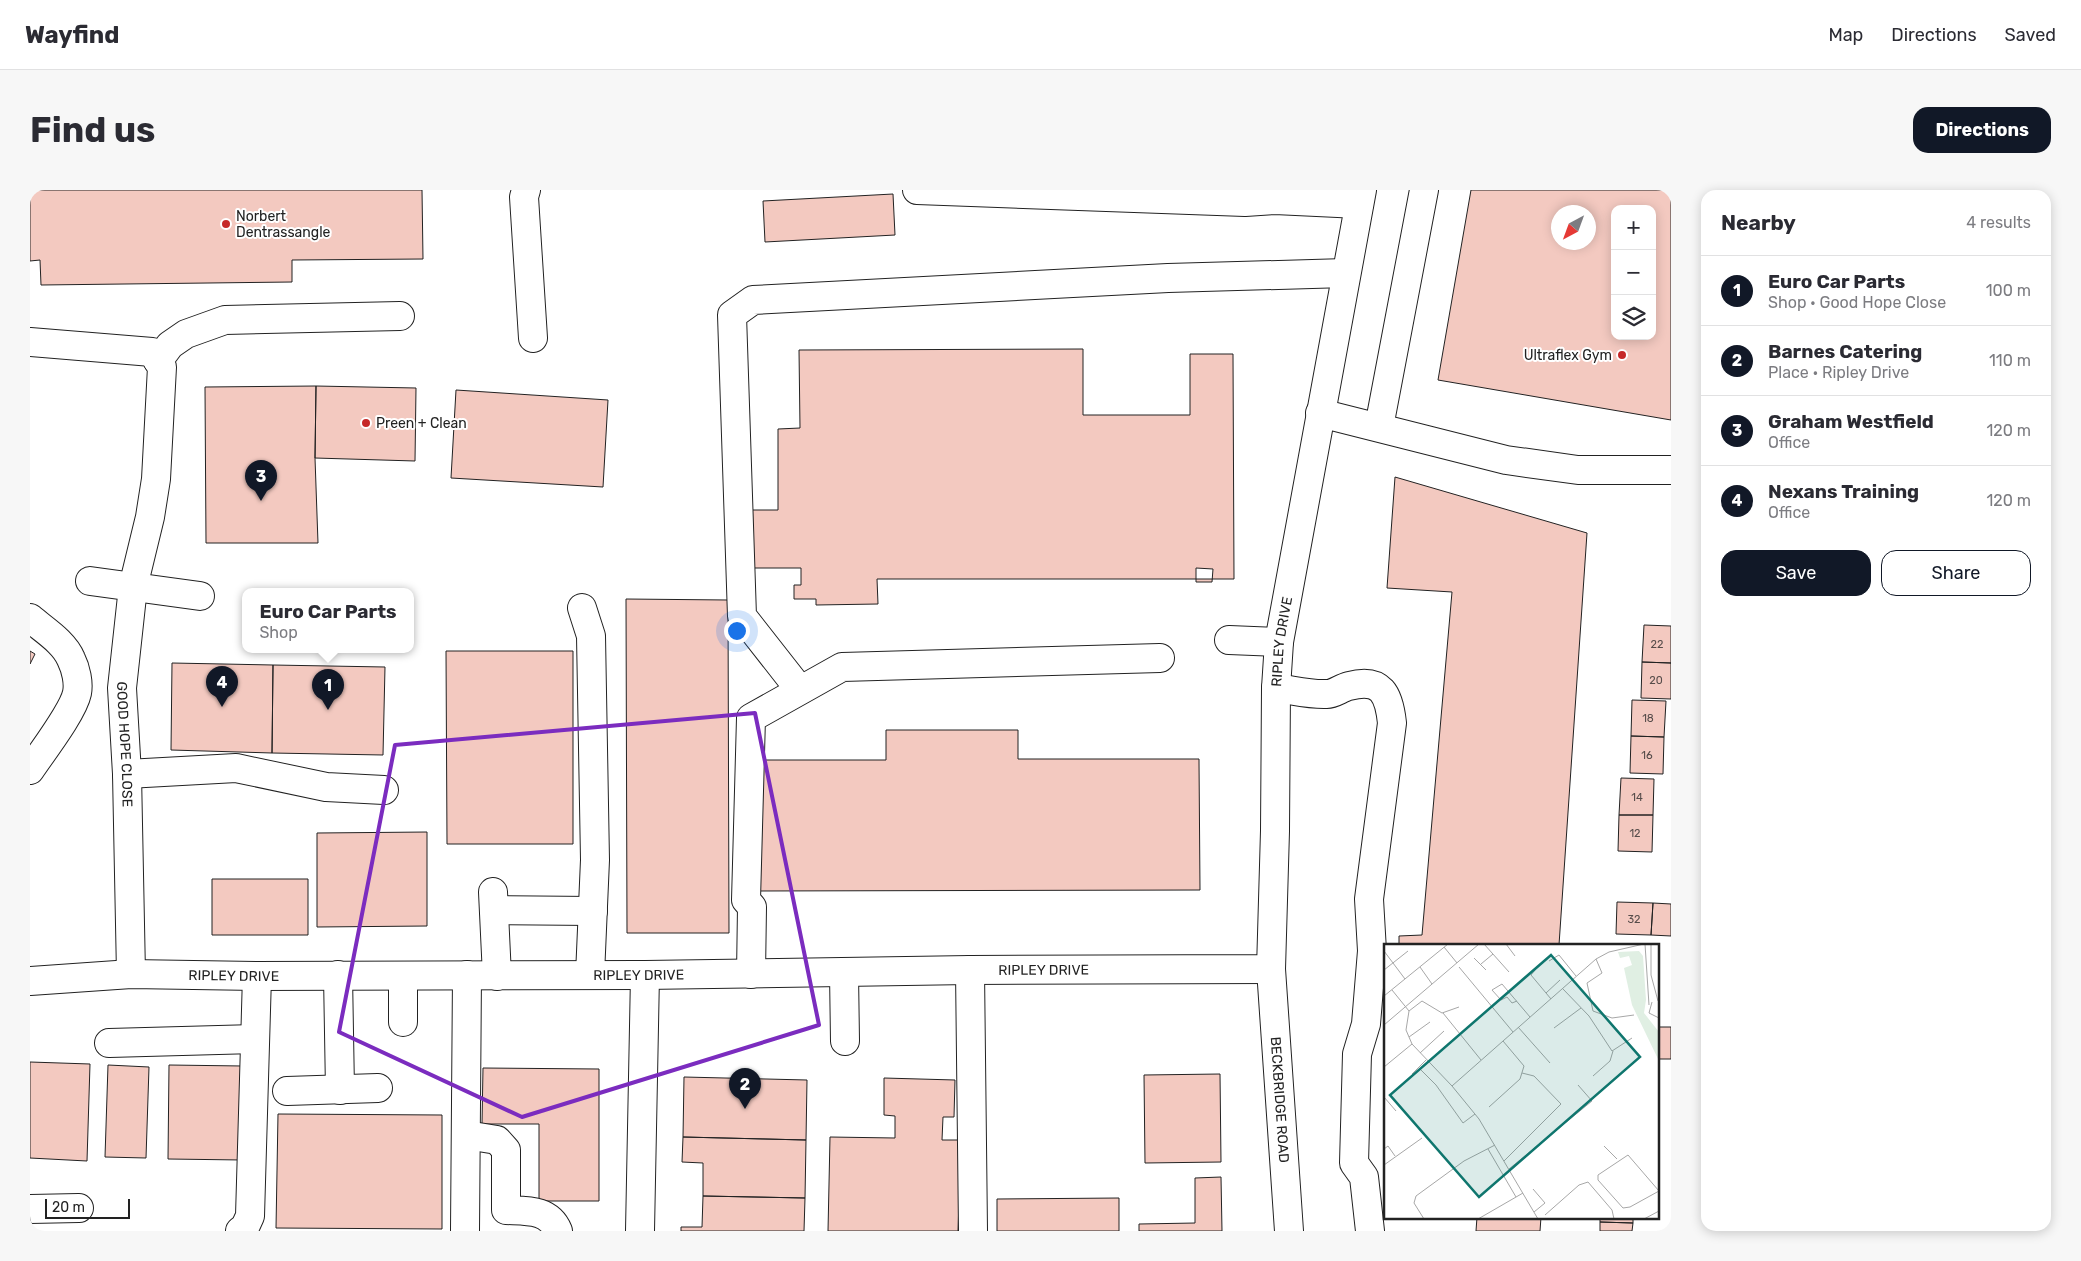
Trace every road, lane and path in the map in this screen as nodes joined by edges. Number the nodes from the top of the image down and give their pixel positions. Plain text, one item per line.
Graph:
1 (526, 190) edge
2 (918, 190) edge
3 (1424, 190) edge
4 (1360, 197) edge
5 (1346, 273) junction
6 (400, 316) dead end
7 (533, 338) dead end
8 (30, 342) edge
9 (158, 361) junction
10 (1320, 412) junction
11 (1379, 427) junction
12 (1671, 470) edge
13 (90, 581) dead end
14 (133, 587) junction
15 (200, 596) dead end
16 (582, 608) dead end
17 (30, 618) edge
18 (1230, 640) dead end
19 (1279, 642) junction
20 (1160, 658) dead end
21 (1276, 688) junction
22 (800, 690) junction
23 (30, 770) edge
24 (127, 774) junction
25 (384, 790) dead end
26 (592, 911) junction
27 (1271, 969) junction
28 (970, 970) junction
29 (844, 973) junction
30 (132, 974) junction
31 (751, 974) junction
32 (467, 975) junction
33 (590, 975) junction
34 (645, 975) junction
35 (257, 976) junction
36 (338, 976) junction
37 (403, 976) junction
38 (498, 976) junction
39 (30, 981) edge
40 (403, 1022) dead end
41 (255, 1039) junction
42 (845, 1041) dead end
43 (109, 1043) dead end
44 (378, 1088) dead end
45 (340, 1090) junction
46 (288, 1092) dead end
47 (466, 1135) junction
48 (79, 1208) dead end
49 (30, 1209) edge
50 (240, 1231) edge
51 (465, 1231) edge
52 (558, 1231) edge
53 (640, 1231) edge
54 (973, 1231) edge
55 (1289, 1231) edge
56 (1370, 1231) edge

1 - 7 street
2 - 4 street
3 - 11 street
4 - 5 street, RIPLEY DRIVE
5 - 10 street, RIPLEY DRIVE
5 - 22 street
6 - 9 street
8 - 9 street
9 - 14 street, GOOD HOPE CLOSE
10 - 11 street
10 - 19 street, RIPLEY DRIVE
11 - 12 street
13 - 14 street
14 - 15 street
14 - 24 street, GOOD HOPE CLOSE
16 - 26 street
17 - 23 street
18 - 19 street
19 - 21 street, RIPLEY DRIVE
20 - 22 street
21 - 27 street, RIPLEY DRIVE
21 - 56 street
22 - 31 street
24 - 25 street
24 - 30 street, GOOD HOPE CLOSE
26 - 33 street
26 - 38 street
27 - 28 street, RIPLEY DRIVE
27 - 55 street, BECKBRIDGE ROAD
28 - 29 street, RIPLEY DRIVE
28 - 54 street
29 - 31 street, RIPLEY DRIVE
29 - 42 street
30 - 35 street, RIPLEY DRIVE
30 - 39 street, RIPLEY DRIVE
31 - 34 street, RIPLEY DRIVE
32 - 37 street, RIPLEY DRIVE
32 - 38 street, RIPLEY DRIVE
32 - 47 street
33 - 34 street, RIPLEY DRIVE
33 - 38 street, RIPLEY DRIVE
34 - 53 street
35 - 36 street, RIPLEY DRIVE
35 - 41 street
36 - 37 street, RIPLEY DRIVE
36 - 45 street
37 - 40 street
41 - 43 street
41 - 50 street
44 - 45 street
45 - 46 street
47 - 51 street
47 - 52 street
48 - 49 street

